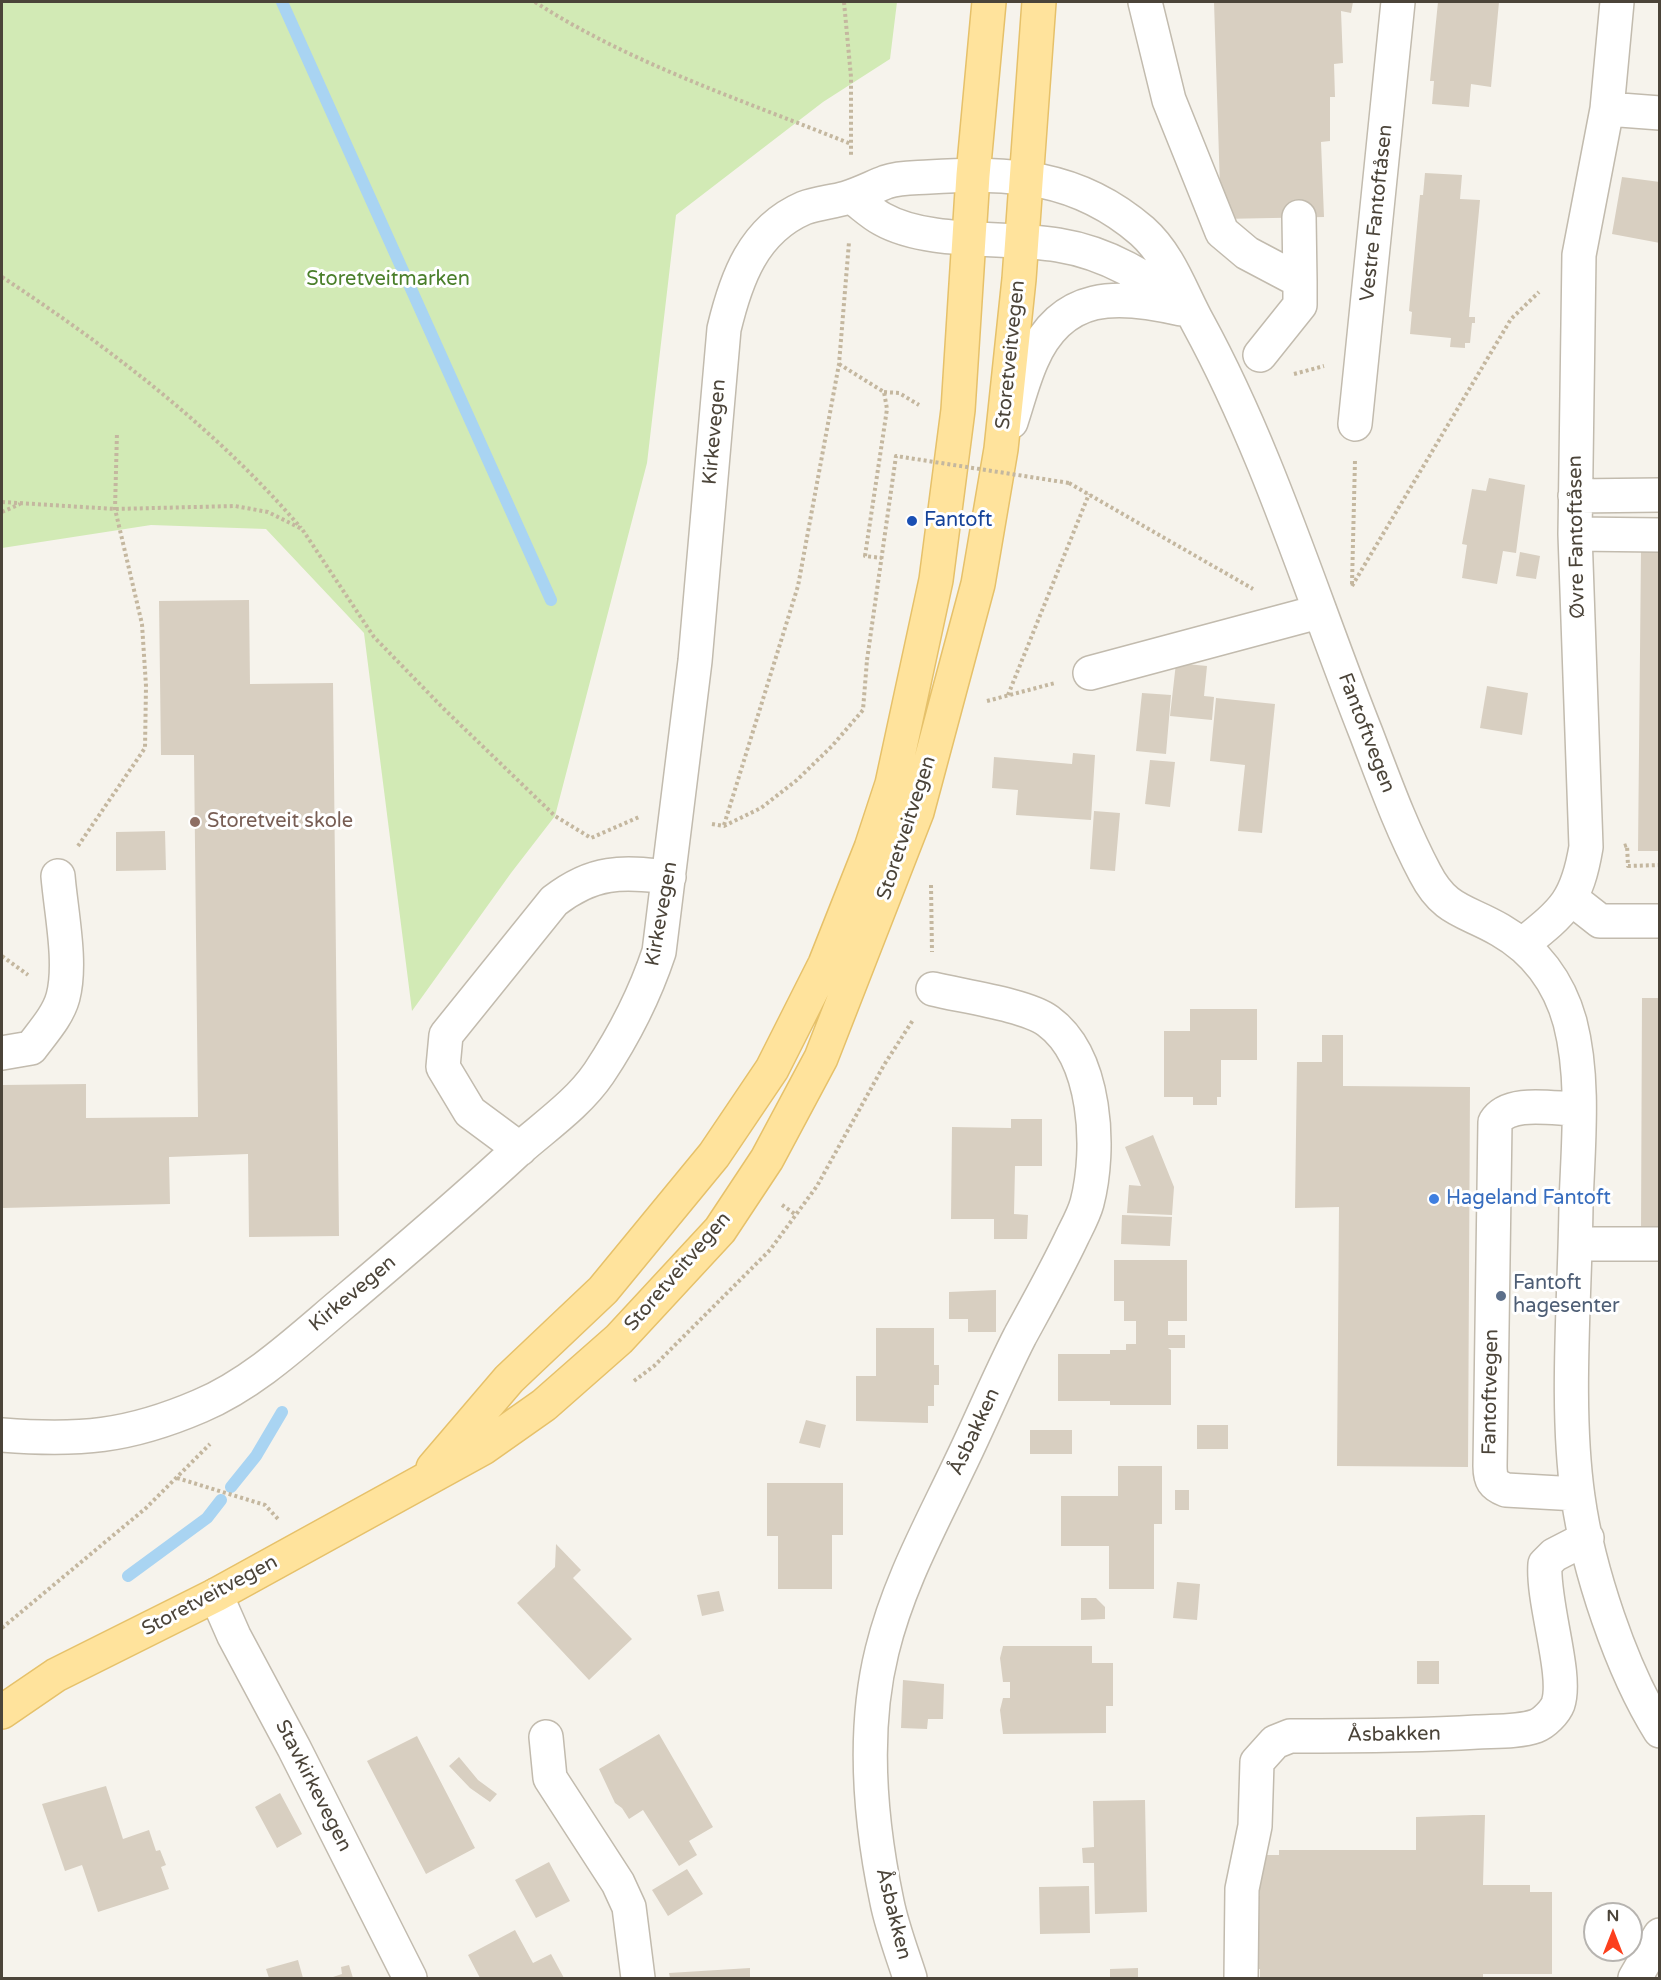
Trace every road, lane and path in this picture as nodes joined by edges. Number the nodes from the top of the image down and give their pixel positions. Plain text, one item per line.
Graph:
1 (535, 2) edge
2 (989, 2) edge
3 (1039, 2) edge
4 (1398, 2) edge
5 (1617, 2) edge
6 (1152, 10) edge
7 (1607, 109) junction
8 (1659, 113) edge
9 (851, 144) dead end
10 (973, 175) junction
11 (1026, 178) junction
12 (852, 197) junction
13 (1299, 217) dead end
14 (969, 237) junction
15 (1021, 241) junction
16 (1579, 255) junction
17 (2, 277) edge
18 (1300, 281) junction
19 (1192, 312) junction
20 (1260, 355) dead end
21 (1363, 355) junction
22 (1288, 376) dead end
23 (884, 392) junction
24 (923, 409) dead end
25 (1355, 424) joint
26 (117, 432) dead end
27 (1001, 450) junction
28 (1089, 494) junction
29 (1659, 495) edge
30 (1575, 496) junction
31 (2, 502) edge
32 (21, 503) junction
33 (115, 509) junction
34 (2, 512) edge
35 (302, 529) junction
36 (1575, 534) junction
37 (1659, 536) edge
38 (882, 558) junction
39 (1352, 585) junction
40 (1318, 612) junction
41 (1277, 622) junction
42 (1090, 673) joint
43 (1008, 695) junction
44 (977, 704) dead end
45 (677, 819) junction
46 (724, 825) junction
47 (58, 876) joint
48 (669, 877) junction
49 (1572, 898) junction
50 (1659, 921) edge
51 (1523, 944) junction
52 (933, 989) dead end
53 (2, 1053) edge
54 (1578, 1109) junction
55 (520, 1149) junction
56 (781, 1205) dead end
57 (796, 1215) dead end
58 (1576, 1244) junction
59 (1659, 1244) edge
60 (2, 1435) edge
61 (218, 1436) dead end
62 (177, 1478) junction
63 (420, 1483) junction
64 (1577, 1494) junction
65 (278, 1519) dead end
66 (1587, 1538) junction
67 (216, 1595) junction
68 (2, 1628) edge
69 (2, 1712) edge
70 (1659, 1731) edge
71 (546, 1737) dead end
72 (1659, 1935) edge
73 (410, 1978) edge
74 (638, 1978) edge
75 (910, 1978) edge
76 (1241, 1978) edge
77 (1635, 1978) edge

1 - 9 path
2 - 10 main road, Storetveitvegen
3 - 11 main road, Storetveitvegen
4 - 21 street, Vestre Fantoftåsen
5 - 7 street, Øvre Fantoftåsen
6 - 18 street
7 - 8 street
7 - 16 street, Øvre Fantoftåsen
10 - 11 street, Kirkevegen
10 - 12 street, Kirkevegen
10 - 14 main road, Storetveitvegen
11 - 15 main road, Storetveitvegen
11 - 19 street, Fantoftvegen
12 - 14 street
12 - 45 street, Kirkevegen
13 - 18 street
14 - 15 street
14 - 63 main road, Storetveitvegen
15 - 19 street, Fantoftvegen
15 - 27 main road, Storetveitvegen
16 - 30 street, Øvre Fantoftåsen
16 - 39 path
17 - 35 path
18 - 20 street
19 - 27 street
19 - 40 street, Fantoftvegen
21 - 22 path
21 - 25 street, Vestre Fantoftåsen
23 - 24 path
23 - 38 path
23 - 46 path
25 - 39 path
26 - 33 path
27 - 63 main road, Storetveitvegen
28 - 38 path, bridge
28 - 41 path
28 - 43 path
29 - 30 street
30 - 36 street, Øvre Fantoftåsen
31 - 32 path
32 - 33 path
32 - 34 path
33 - 35 path
33 - 47 path
35 - 45 path
36 - 37 street
36 - 49 street, Øvre Fantoftåsen
38 - 46 path, bridge
39 - 40 path
40 - 41 street
40 - 51 street, Fantoftvegen
41 - 42 street
42 - 43 path
43 - 44 path
45 - 46 path
45 - 48 street, Kirkevegen
47 - 53 street
48 - 55 street, Kirkevegen
48 - 55 street
49 - 50 street
49 - 51 street, Øvre Fantoftåsen
51 - 54 street, Fantoftvegen
52 - 75 street, Åsbakken
54 - 58 street, Fantoftvegen
54 - 64 street, Fantoftvegen
55 - 60 street, Kirkevegen
56 - 57 path
58 - 59 street
58 - 64 street, Fantoftvegen
61 - 62 path
62 - 65 path
62 - 68 path
63 - 67 main road, Storetveitvegen
64 - 66 street, Fantoftvegen
66 - 70 street, Fantoftvegen
66 - 76 street, Åsbakken
67 - 69 main road, Storetveitvegen
67 - 73 street, Stavkirkevegen
71 - 74 street
72 - 77 street

